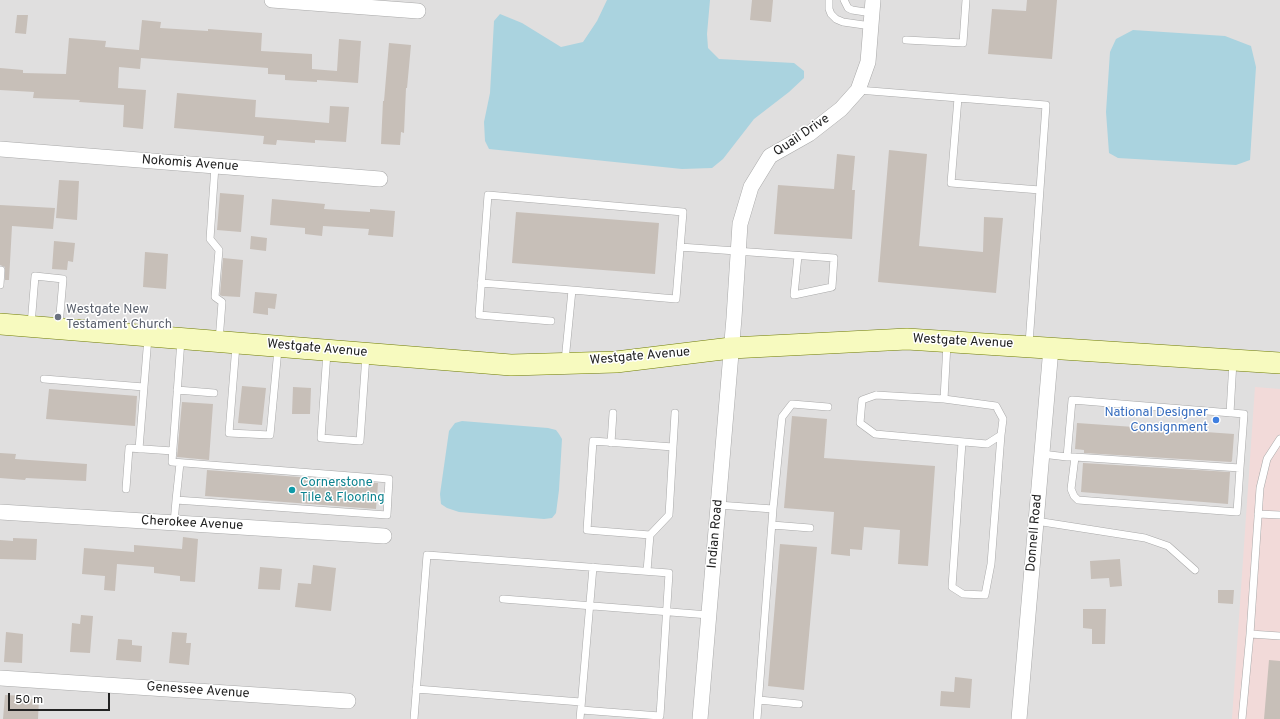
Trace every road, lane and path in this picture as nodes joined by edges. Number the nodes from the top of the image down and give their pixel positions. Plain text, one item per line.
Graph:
1 (272, 0) edge
2 (829, 0) edge
3 (844, 0) edge
4 (966, 0) edge
5 (418, 11) dead end
6 (872, 13) edge
7 (906, 40) dead end
8 (858, 90) junction
9 (958, 98) junction
10 (0, 149) edge
11 (215, 166) junction
12 (380, 179) dead end
13 (1040, 190) junction
14 (680, 247) junction
15 (739, 252) junction
16 (798, 256) junction
17 (0, 270) edge
18 (481, 283) junction
19 (0, 285) edge
20 (572, 290) junction
21 (551, 321) dead end
22 (0, 324) edge
23 (30, 326) junction
24 (58, 328) junction
25 (148, 335) junction
26 (181, 338) junction
27 (227, 342) junction
28 (947, 342) junction
29 (278, 346) junction
30 (1029, 346) junction
31 (731, 348) junction
32 (1051, 348) junction
33 (327, 350) junction
34 (366, 353) junction
35 (1233, 359) junction
36 (565, 363) junction
37 (1280, 363) edge
38 (44, 379) dead end
39 (144, 387) junction
40 (177, 390) junction
41 (214, 393) dead end
42 (944, 399) junction
43 (828, 407) dead end
44 (613, 413) dead end
45 (675, 413) dead end
46 (1230, 413) junction
47 (1001, 435) junction
48 (1280, 439) edge
49 (962, 442) junction
50 (611, 443) junction
51 (673, 447) junction
52 (139, 449) junction
53 (173, 452) junction
54 (1042, 454) junction
55 (1071, 457) junction
56 (180, 463) junction
57 (1240, 468) junction
58 (126, 489) dead end
59 (176, 500) junction
60 (718, 505) junction
61 (773, 509) junction
62 (0, 512) edge
63 (1258, 514) junction
64 (1280, 515) edge
65 (1036, 522) junction
66 (174, 523) junction
67 (772, 526) junction
68 (810, 528) dead end
69 (650, 535) junction
70 (384, 536) dead end
71 (593, 567) junction
72 (1196, 570) dead end
73 (647, 571) junction
74 (503, 599) dead end
75 (590, 606) junction
76 (667, 612) junction
77 (709, 615) junction
78 (1250, 634) junction
79 (1280, 636) edge
80 (0, 678) edge
81 (416, 689) junction
82 (759, 700) junction
83 (348, 701) dead end
84 (581, 702) junction
85 (799, 704) dead end
86 (581, 710) junction
87 (414, 719) edge
88 (580, 719) edge
89 (700, 719) edge
90 (757, 719) edge
91 (1019, 719) edge
92 (1242, 719) edge

1 - 5 street
2 - 6 lane
3 - 6 lane
4 - 7 lane
6 - 8 street, Quail Drive
8 - 9 lane
8 - 15 street, Quail Drive
9 - 13 lane
9 - 13 lane
10 - 11 street, Nokomis Avenue
11 - 12 street, Nokomis Avenue
11 - 27 lane
13 - 30 lane
14 - 15 lane
14 - 18 lane
14 - 20 lane
15 - 16 lane
15 - 31 street, Quail Drive
16 - 16 lane
17 - 19 lane
18 - 20 lane
18 - 21 lane
20 - 36 lane
22 - 23 street, Westgate Avenue
23 - 24 street, Westgate Avenue
23 - 24 lane
24 - 25 street, Westgate Avenue
25 - 26 street, Westgate Avenue
25 - 39 lane
26 - 27 street, Westgate Avenue
26 - 40 lane
27 - 29 street, Westgate Avenue
27 - 29 lane
28 - 30 street, Westgate Avenue
28 - 31 street, Westgate Avenue
28 - 42 lane
29 - 33 street, Westgate Avenue
30 - 32 street, Westgate Avenue
31 - 36 street, Westgate Avenue
31 - 60 street, Indian Road
32 - 35 street, Westgate Avenue
32 - 54 street, Donnell Road
33 - 34 street, Westgate Avenue
33 - 34 lane
34 - 36 street, Westgate Avenue
35 - 37 street, Westgate Avenue
35 - 46 lane
38 - 39 lane
39 - 52 lane
40 - 41 lane
40 - 53 lane
42 - 47 lane
42 - 49 lane
43 - 61 lane
44 - 50 lane
45 - 51 lane
46 - 55 lane
46 - 57 lane
47 - 49 lane
47 - 49 lane
48 - 63 lane
50 - 51 lane
50 - 69 lane
51 - 69 lane
52 - 53 lane
52 - 58 lane
53 - 56 lane
54 - 55 lane
54 - 65 street, Donnell Road
55 - 57 lane
55 - 57 lane
56 - 59 lane
56 - 59 lane
59 - 66 lane
60 - 61 lane
60 - 77 street, Indian Road
61 - 67 lane
62 - 66 street, Cherokee Avenue
63 - 64 lane
63 - 78 lane
65 - 72 lane
65 - 91 street, Donnell Road
66 - 70 street, Cherokee Avenue
67 - 68 lane
67 - 82 lane
69 - 73 lane
71 - 73 lane
71 - 75 lane
71 - 81 lane
73 - 76 lane
74 - 75 lane
75 - 76 lane
75 - 84 lane
76 - 77 lane
76 - 86 lane
77 - 89 street, Indian Road
78 - 79 lane
78 - 92 lane
80 - 83 street, Genessee Avenue
81 - 84 lane
81 - 87 lane
82 - 85 lane
82 - 90 lane
84 - 86 lane
86 - 88 lane

